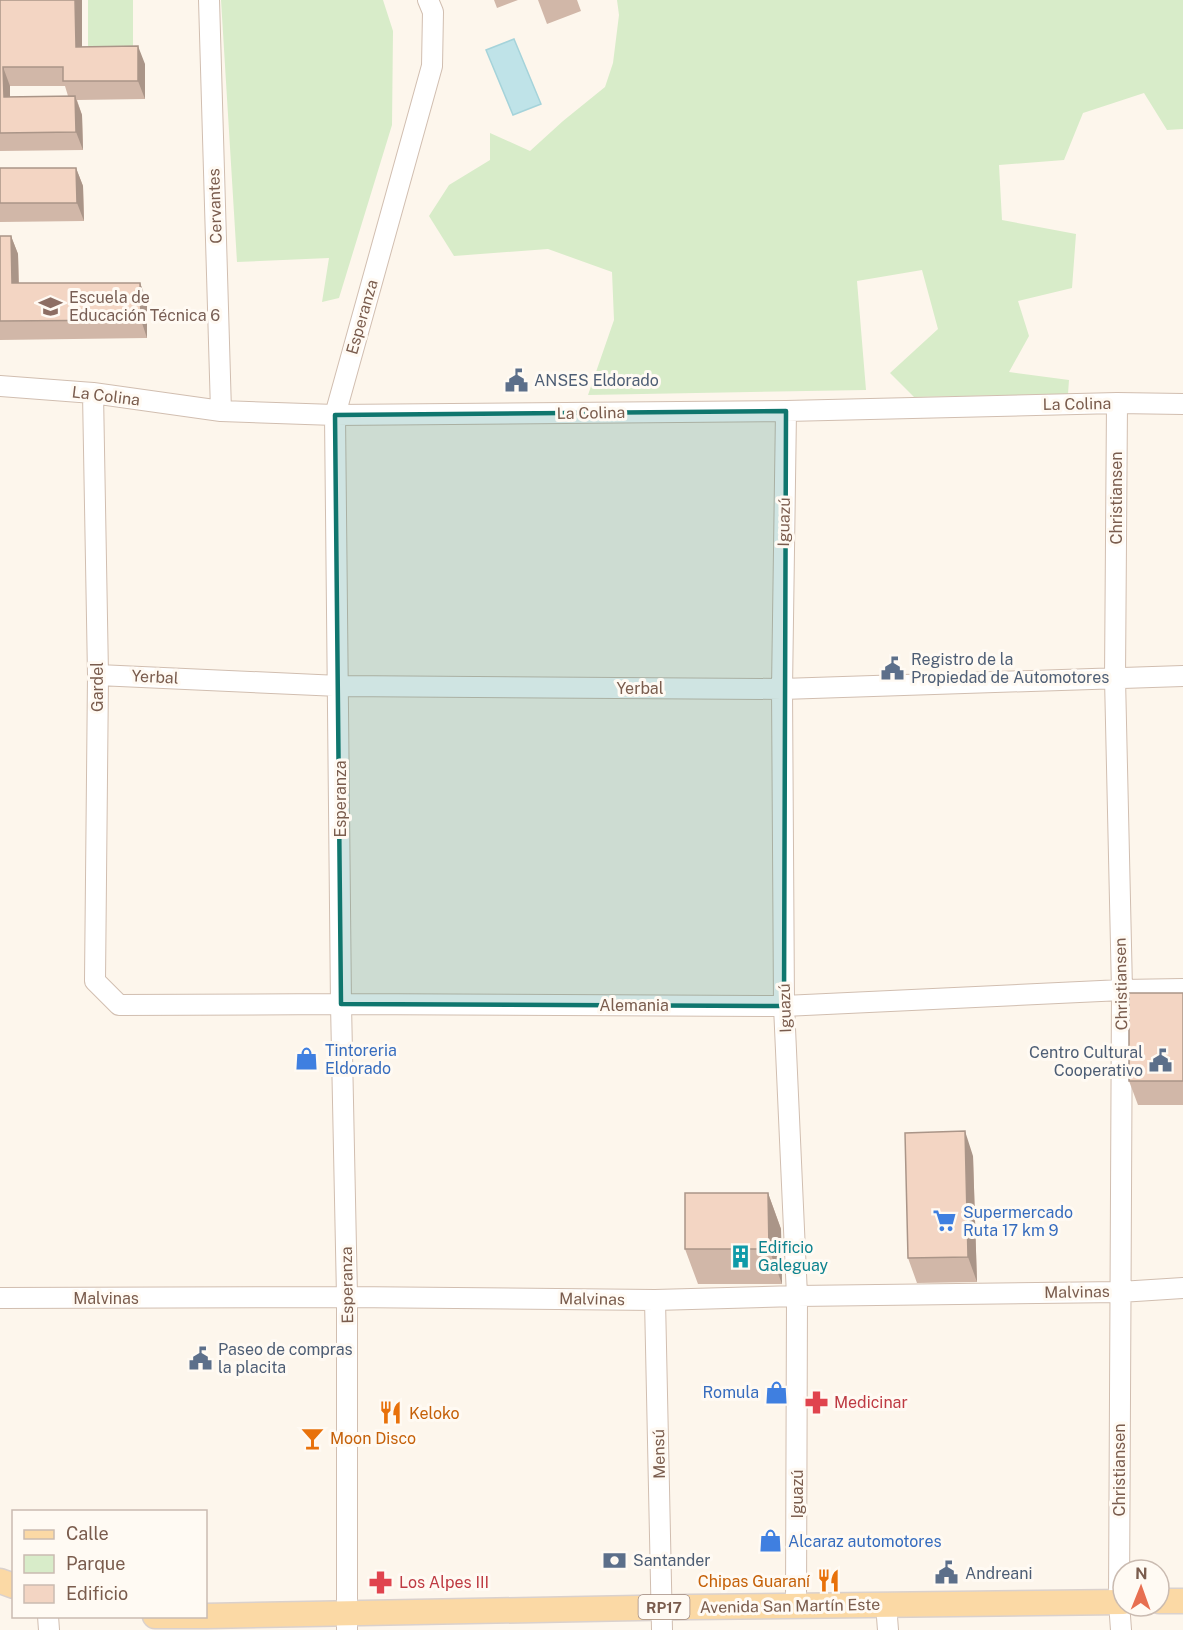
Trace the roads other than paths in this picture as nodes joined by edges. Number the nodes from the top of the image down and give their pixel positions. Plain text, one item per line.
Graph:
1 (209, 0) edge
2 (428, 0) edge
3 (0, 386) edge
4 (93, 393) junction
5 (1117, 403) junction
6 (1183, 404) edge
7 (221, 411) junction
8 (786, 411) junction
9 (335, 415) junction
10 (98, 675) junction
11 (1183, 676) edge
12 (1115, 678) junction
13 (339, 686) junction
14 (782, 689) junction
15 (95, 981) joint
16 (1183, 989) edge
17 (1122, 990) junction
18 (341, 1004) junction
19 (784, 1006) junction
20 (1183, 1288) edge
21 (1120, 1292) junction
22 (797, 1296) junction
23 (347, 1297) junction
24 (0, 1298) edge
25 (655, 1300) junction
26 (1121, 1558) edge
27 (1111, 1602) edge
28 (886, 1604) junction
29 (796, 1605) junction
30 (207, 1616) edge
31 (662, 1619) edge
32 (347, 1621) edge
33 (888, 1630) edge

1 - 7 street, Cervantes
2 - 9 street, Esperanza
3 - 4 street, La Colina
4 - 7 street, La Colina
4 - 10 street, Gardel
5 - 6 street, La Colina
5 - 8 street, La Colina
5 - 12 street, Christiansen
7 - 9 street, La Colina
8 - 9 street, La Colina
8 - 14 street, Iguazú
9 - 13 street, Esperanza
10 - 13 street, Yerbal
10 - 15 street, Gardel
11 - 12 street, Yerbal
12 - 14 street, Yerbal
12 - 17 street, Christiansen
13 - 14 street, Yerbal
13 - 18 street, Esperanza
14 - 19 street, Iguazú
15 - 18 street, Alemania
16 - 17 street, Alemania
17 - 19 street, Alemania
17 - 21 street, Christiansen
18 - 19 street, Alemania
18 - 23 street, Esperanza
19 - 22 street, Iguazú
20 - 21 street, Malvinas
21 - 22 street, Malvinas
21 - 26 street, Christiansen
22 - 25 street, Malvinas
22 - 29 street, Iguazú
23 - 24 street, Malvinas
23 - 25 street, Malvinas
23 - 32 street, Esperanza
25 - 31 street, Mensú
27 - 28 main road, Avenida San Martín Este / RP17
28 - 29 main road, Avenida San Martín Este / RP17
28 - 33 street
29 - 31 main road, Avenida San Martín Este / RP17
30 - 32 main road, Avenida San Martín Este / RP17
31 - 32 main road, Avenida San Martín Este / RP17

